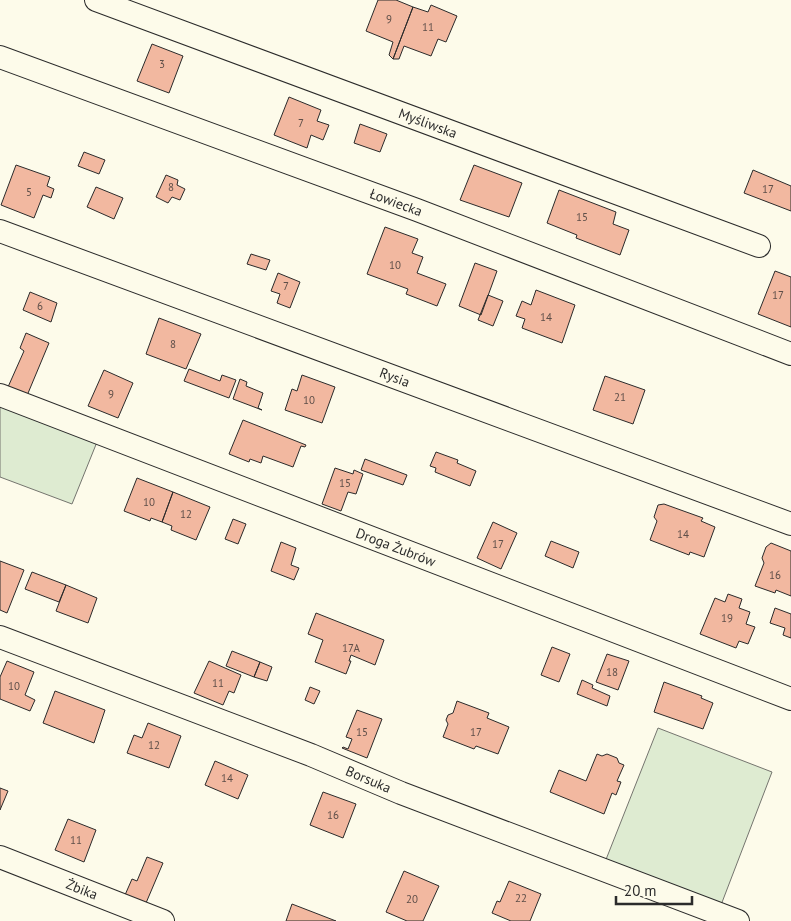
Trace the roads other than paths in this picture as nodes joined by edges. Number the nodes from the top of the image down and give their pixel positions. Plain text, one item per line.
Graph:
1 (96, 0) edge
2 (0, 57) edge
3 (0, 230) edge
4 (759, 246) dead end
5 (791, 354) edge
6 (0, 395) edge
7 (791, 524) edge
8 (0, 637) edge
9 (791, 698) edge
10 (0, 857) edge
11 (163, 921) edge
12 (738, 921) edge

1 - 4 street, Myśliwska
2 - 5 street, Łowiecka
3 - 7 street, Rysia
6 - 9 street, Droga Żubrów
8 - 12 street, Borsuka
10 - 11 street, Żbika

